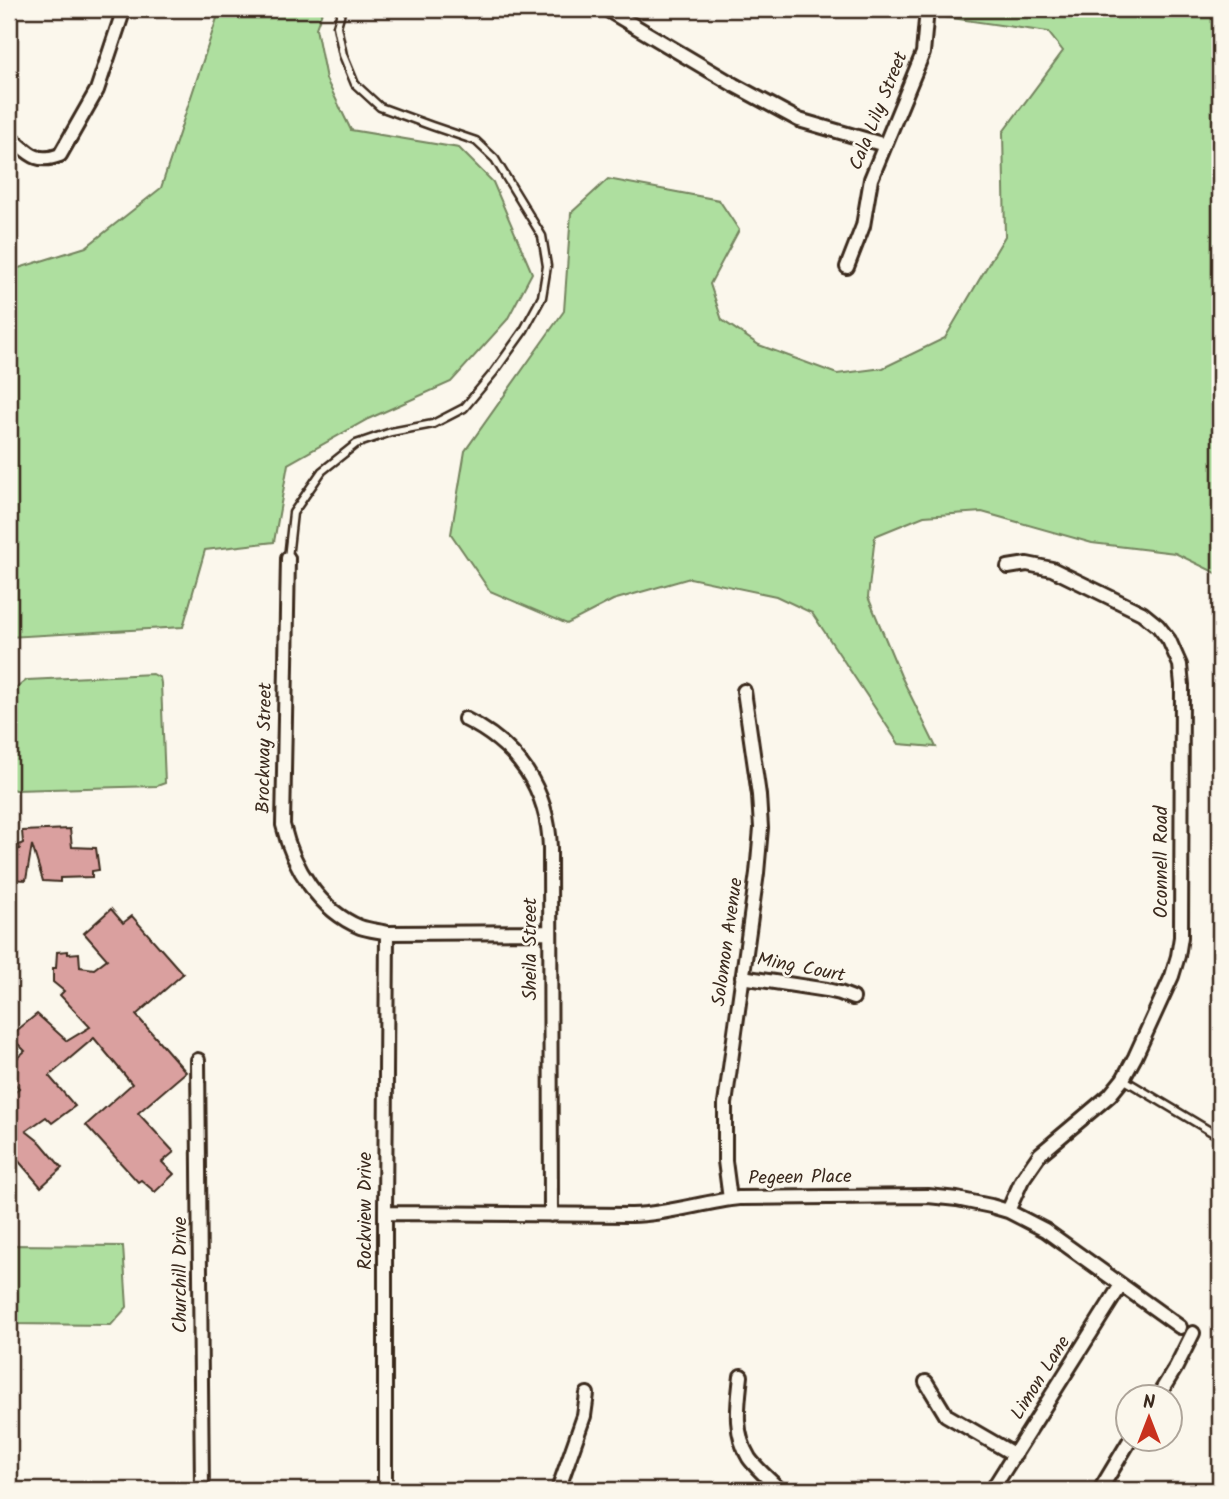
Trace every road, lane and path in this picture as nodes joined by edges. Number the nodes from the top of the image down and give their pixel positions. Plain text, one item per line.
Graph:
1 (124, 9) edge
2 (342, 9) edge
3 (606, 9) edge
4 (927, 9) edge
5 (9, 135) edge
6 (885, 145) junction
7 (848, 267) dead end
8 (289, 558) joint
9 (1008, 567) dead end
10 (744, 691) dead end
11 (465, 719) dead end
12 (550, 932) junction
13 (387, 933) junction
14 (742, 977) junction
15 (853, 998) dead end
16 (198, 1060) dead end
17 (1123, 1079) junction
18 (1220, 1137) edge
19 (730, 1199) junction
20 (1008, 1211) junction
21 (385, 1213) junction
22 (551, 1214) junction
23 (1121, 1285) junction
24 (1180, 1327) dead end
25 (1193, 1333) dead end
26 (741, 1376) dead end
27 (926, 1382) dead end
28 (1166, 1384) edge
29 (587, 1394) dead end
30 (1122, 1454) edge
31 (1015, 1455) junction
32 (202, 1490) edge
33 (385, 1490) edge
34 (558, 1490) edge
35 (780, 1490) edge
36 (992, 1490) edge
37 (1100, 1490) edge

1 - 5 street
2 - 8 lane
3 - 6 street
4 - 6 street, Cala Lily Street
6 - 7 street, Cala Lily Street
8 - 13 street, Brockway Street
9 - 17 street, Oconnell Road
10 - 14 street, Solomon Avenue
11 - 12 street, Sheila Street
12 - 13 street, Brockway Street
12 - 22 street, Sheila Street
13 - 21 street, Rockview Drive
14 - 15 street, Ming Court
14 - 19 street, Solomon Avenue
16 - 32 street, Churchill Drive
17 - 18 lane
17 - 20 street, Oconnell Road
19 - 20 street, Pegeen Place
19 - 22 street, Pegeen Place
20 - 23 street, Pegeen Place
21 - 22 street, Pegeen Place
21 - 33 street, Rockview Drive
23 - 24 street, Pegeen Place
23 - 31 street, Limon Lane
25 - 28 street
26 - 35 street
27 - 31 street
29 - 34 street
30 - 37 street
31 - 36 street, Limon Lane

